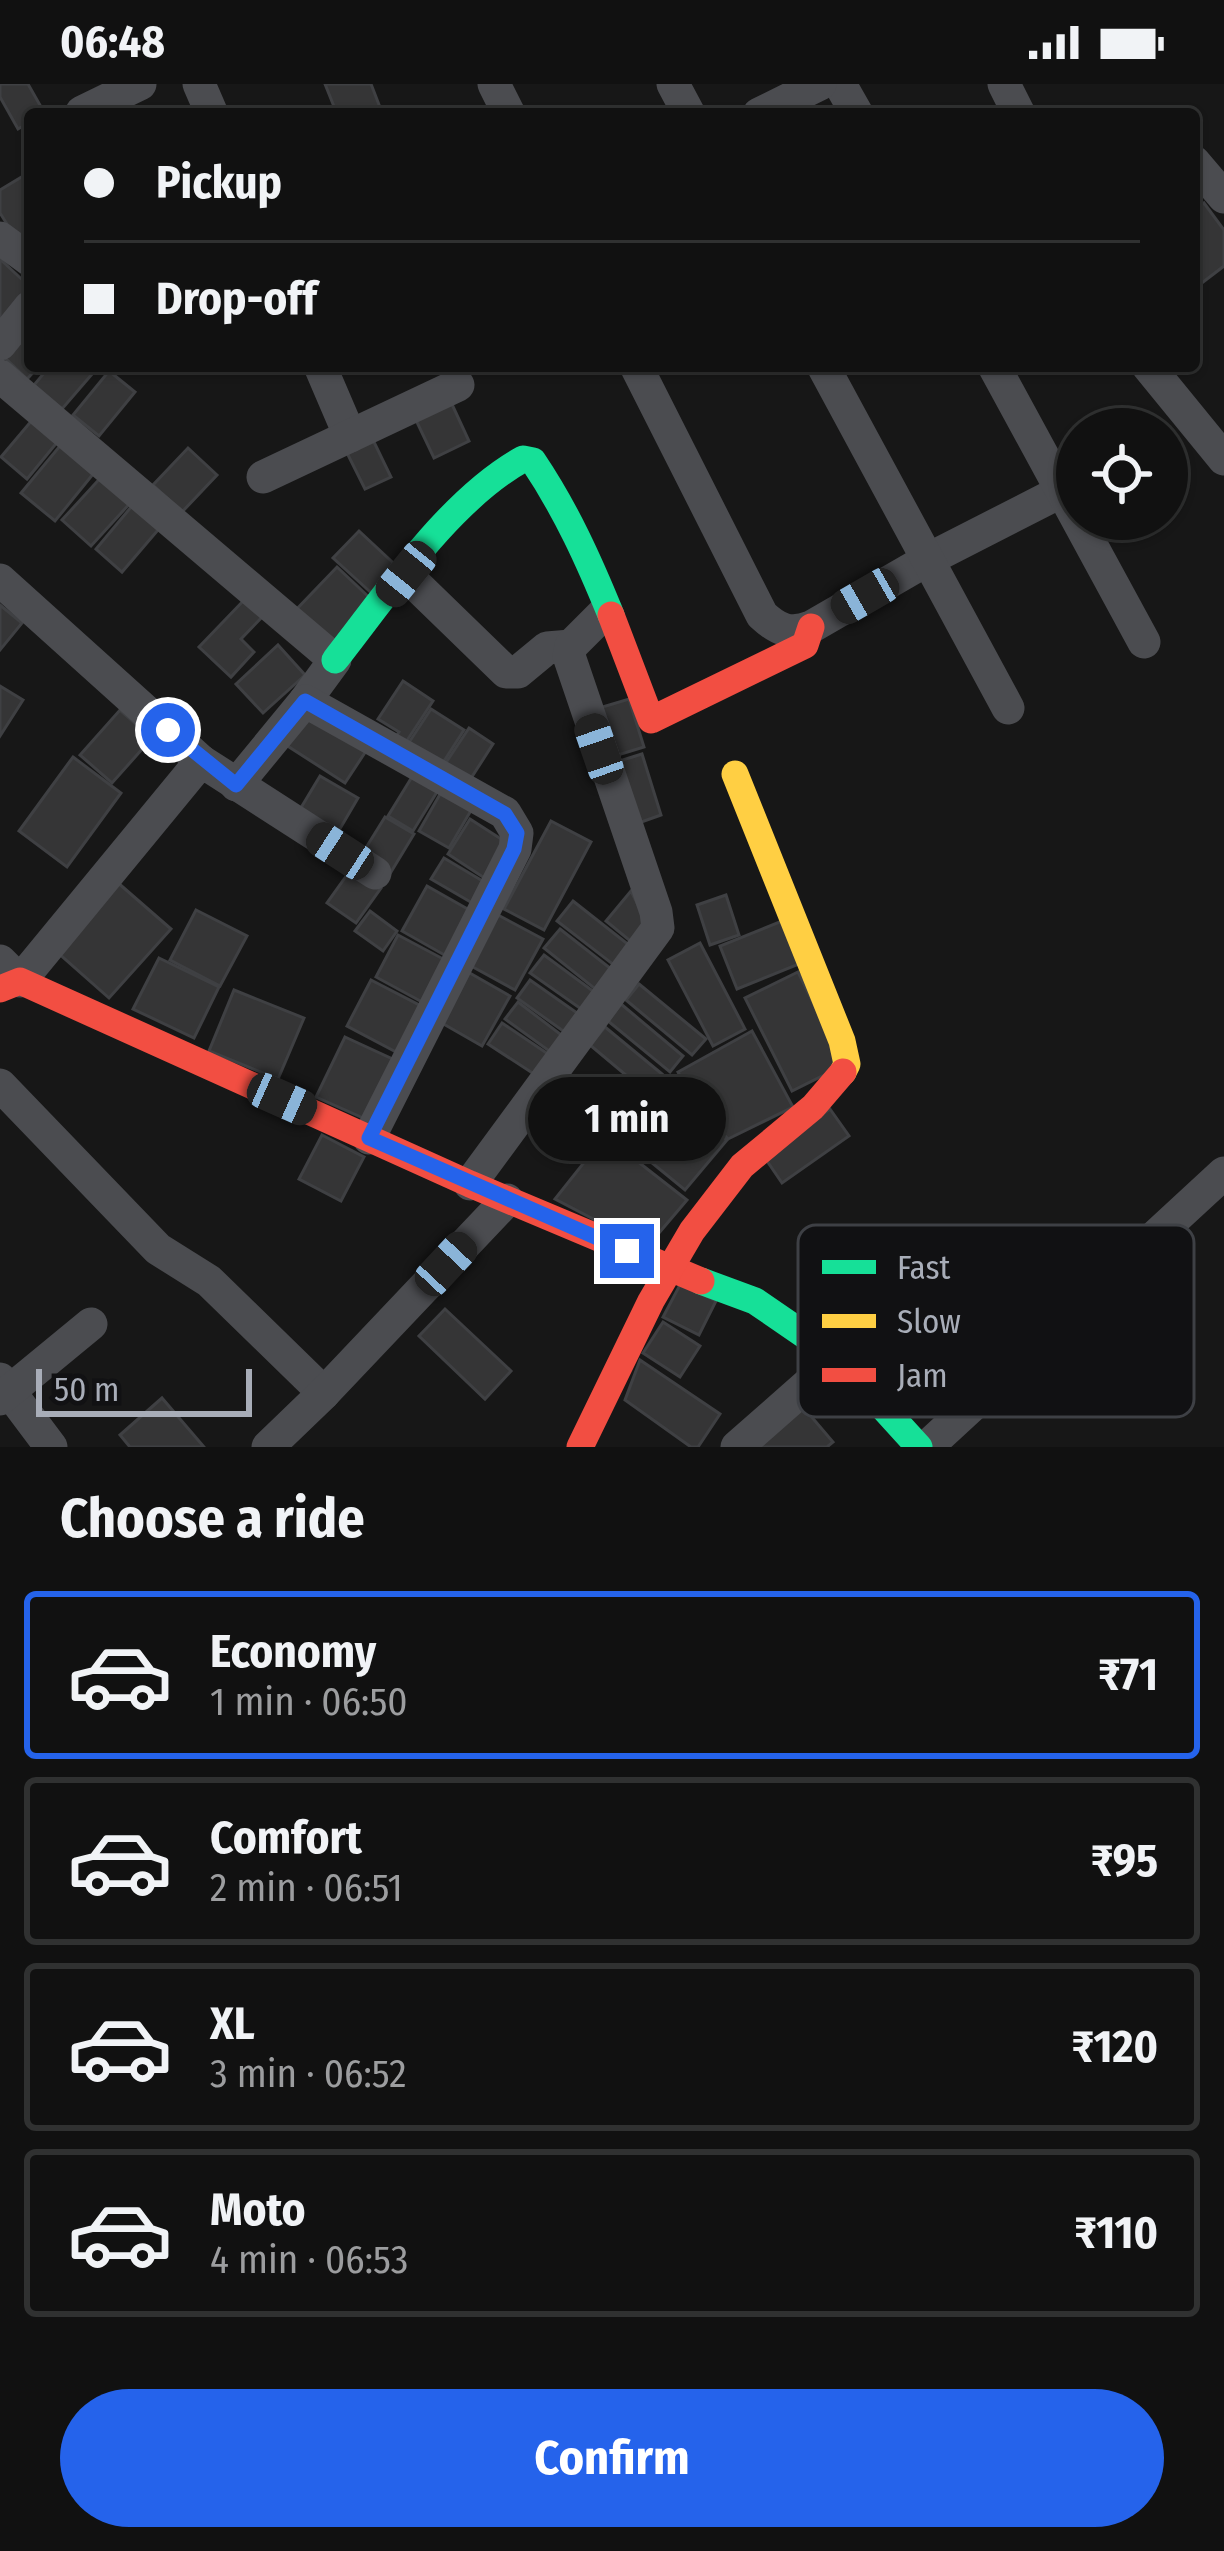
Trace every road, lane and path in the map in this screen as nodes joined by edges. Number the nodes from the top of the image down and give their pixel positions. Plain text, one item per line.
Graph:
1 (140, 84) edge
2 (820, 84) edge
3 (90, 108) edge
4 (771, 108) edge
5 (1200, 169) edge
6 (1224, 197) edge
7 (24, 314) edge
8 (0, 344) edge
9 (323, 372) edge
10 (639, 372) edge
11 (826, 372) edge
12 (997, 372) edge
13 (1153, 372) edge
14 (0, 376) edge
15 (458, 385) dead end
16 (350, 436) junction
17 (1224, 459) edge
18 (262, 477) dead end
19 (1056, 480) edge
20 (1056, 494) edge
21 (1089, 540) edge
22 (927, 560) junction
23 (406, 574) junction
24 (0, 580) edge
25 (606, 611) junction
26 (811, 627) junction
27 (1144, 642) dead end
28 (571, 646) junction
29 (335, 660) junction
30 (305, 701) junction
31 (1008, 708) dead end
32 (201, 760) junction
33 (735, 774) dead end
34 (236, 785) junction
35 (375, 873) dead end
36 (6, 977) edge
37 (0, 1085) edge
38 (369, 1138) junction
39 (1224, 1173) edge
40 (470, 1184) junction
41 (507, 1200) junction
42 (1167, 1225) edge
43 (667, 1268) junction
44 (92, 1324) dead end
45 (798, 1331) edge
46 (3, 1389) edge
47 (324, 1393) junction
48 (798, 1393) edge
49 (894, 1417) edge
50 (956, 1417) edge
51 (288, 1440) edge
52 (50, 1447) edge
53 (580, 1447) edge
54 (737, 1447) edge
55 (923, 1447) edge

1 - 3 street
2 - 4 street
5 - 6 street
7 - 8 street
9 - 16 street
10 - 26 street
11 - 22 street
12 - 19 street
13 - 17 street
14 - 29 street
15 - 16 street
16 - 18 street
20 - 22 street
21 - 27 street
22 - 26 street
22 - 31 street
23 - 25 street
23 - 28 street
23 - 29 street
24 - 32 street
25 - 26 street
25 - 28 street
28 - 40 street
29 - 30 street
30 - 34 street
30 - 38 street
32 - 34 street
32 - 36 street
33 - 43 street
34 - 35 street
36 - 38 street
37 - 47 street
38 - 40 street
39 - 42 street
40 - 41 street
41 - 43 street
41 - 47 street
43 - 45 street
43 - 53 street
44 - 46 street
46 - 52 street
47 - 51 street
48 - 54 street
49 - 55 street
50 - 55 street

